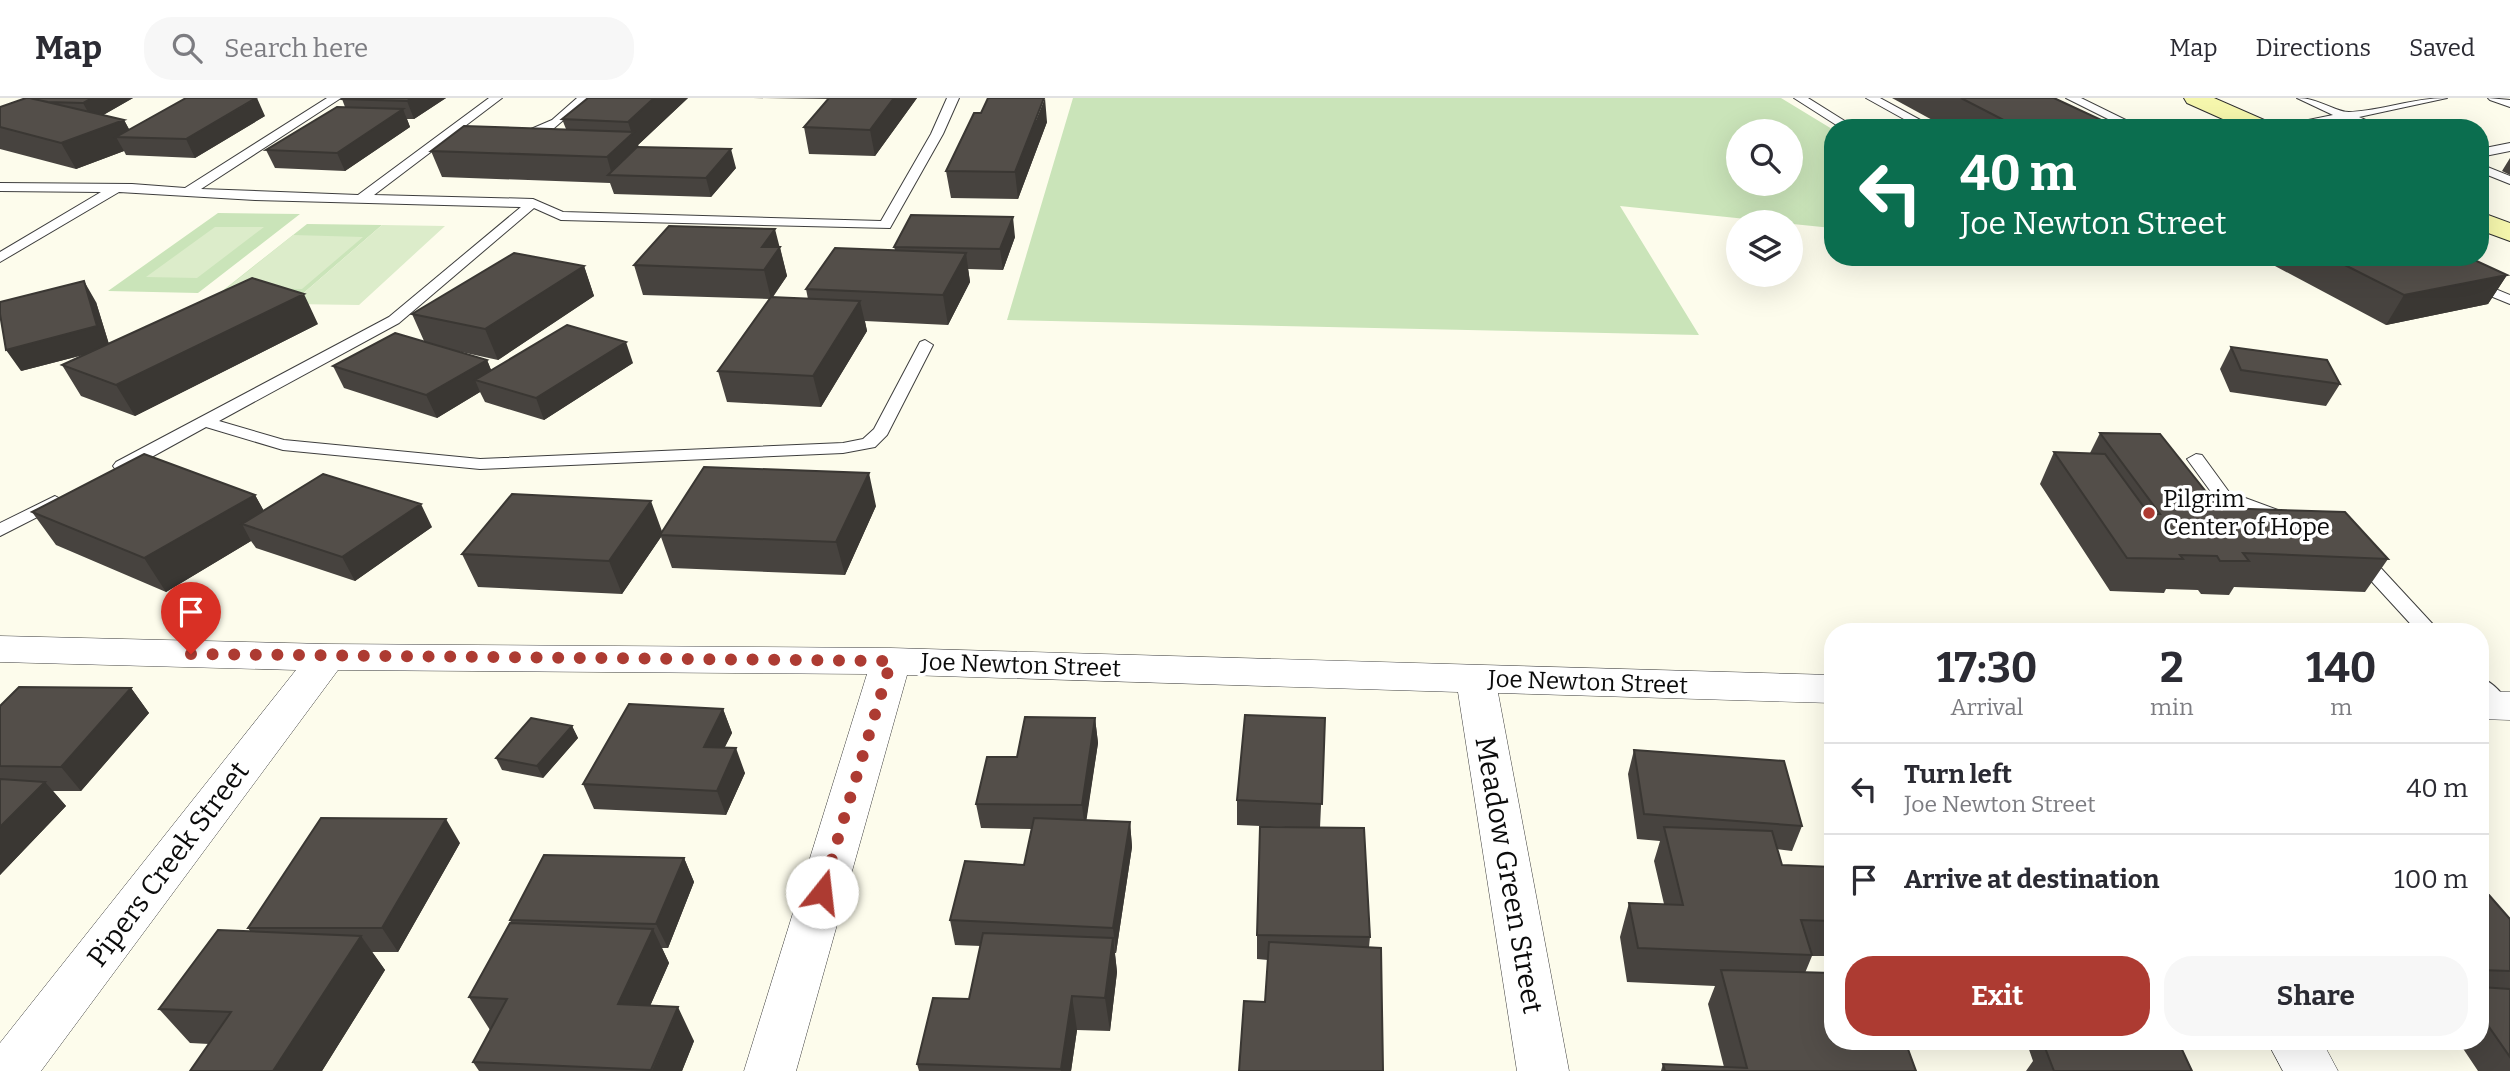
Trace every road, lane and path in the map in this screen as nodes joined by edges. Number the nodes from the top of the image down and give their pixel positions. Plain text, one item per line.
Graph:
1 (335, 98) edge
2 (496, 98) edge
3 (583, 98) edge
4 (953, 98) edge
5 (1800, 98) edge
6 (1872, 98) edge
7 (2072, 98) edge
8 (2194, 98) edge
9 (2303, 98) edge
10 (2441, 98) edge
11 (2494, 98) edge
12 (2510, 104) edge
13 (2346, 116) junction
14 (1835, 119) edge
15 (1912, 119) edge
16 (2117, 119) edge
17 (2242, 119) edge
18 (2328, 119) edge
19 (2354, 119) edge
20 (449, 134) junction
21 (472, 134) edge
22 (509, 135) edge
23 (2510, 148) edge
24 (2489, 152) edge
25 (2489, 172) edge
26 (2510, 180) edge
27 (0, 187) edge
28 (116, 188) junction
29 (187, 192) junction
30 (362, 198) junction
31 (533, 203) junction
32 (2489, 224) edge
33 (2510, 233) edge
34 (0, 258) edge
35 (2463, 279) edge
36 (2510, 300) edge
37 (925, 345) dead end
38 (206, 422) junction
39 (2196, 459) dead end
40 (109, 473) edge
41 (73, 491) edge
42 (2297, 524) edge
43 (0, 530) edge
44 (2346, 542) edge
45 (2422, 623) edge
46 (0, 649) edge
47 (327, 657) junction
48 (891, 661) junction
49 (1476, 679) junction
50 (1824, 689) edge
51 (2299, 1050) edge
52 (10, 1071) edge
53 (769, 1071) edge
54 (1543, 1071) edge
55 (2312, 1071) edge

1 - 29 lane
2 - 20 lane
3 - 22 lane
4 - 31 lane
5 - 14 lane
6 - 15 lane
7 - 16 lane
8 - 17 main road
9 - 13 lane
10 - 13 lane
11 - 12 lane
13 - 18 lane
13 - 19 lane
20 - 21 lane
20 - 30 lane
23 - 24 lane
25 - 26 lane
27 - 28 lane
28 - 29 lane
28 - 34 lane
29 - 30 lane
30 - 31 lane
31 - 38 lane
32 - 33 main road
35 - 36 lane
37 - 38 lane
38 - 40 lane
39 - 42 lane
41 - 43 lane
44 - 45 lane
46 - 47 street, Joe Newton Street
47 - 48 street, Joe Newton Street
47 - 52 street, Pipers Creek Street
48 - 49 street, Joe Newton Street
48 - 53 street
49 - 50 street, Joe Newton Street
49 - 54 street, Meadow Green Street
51 - 55 street

